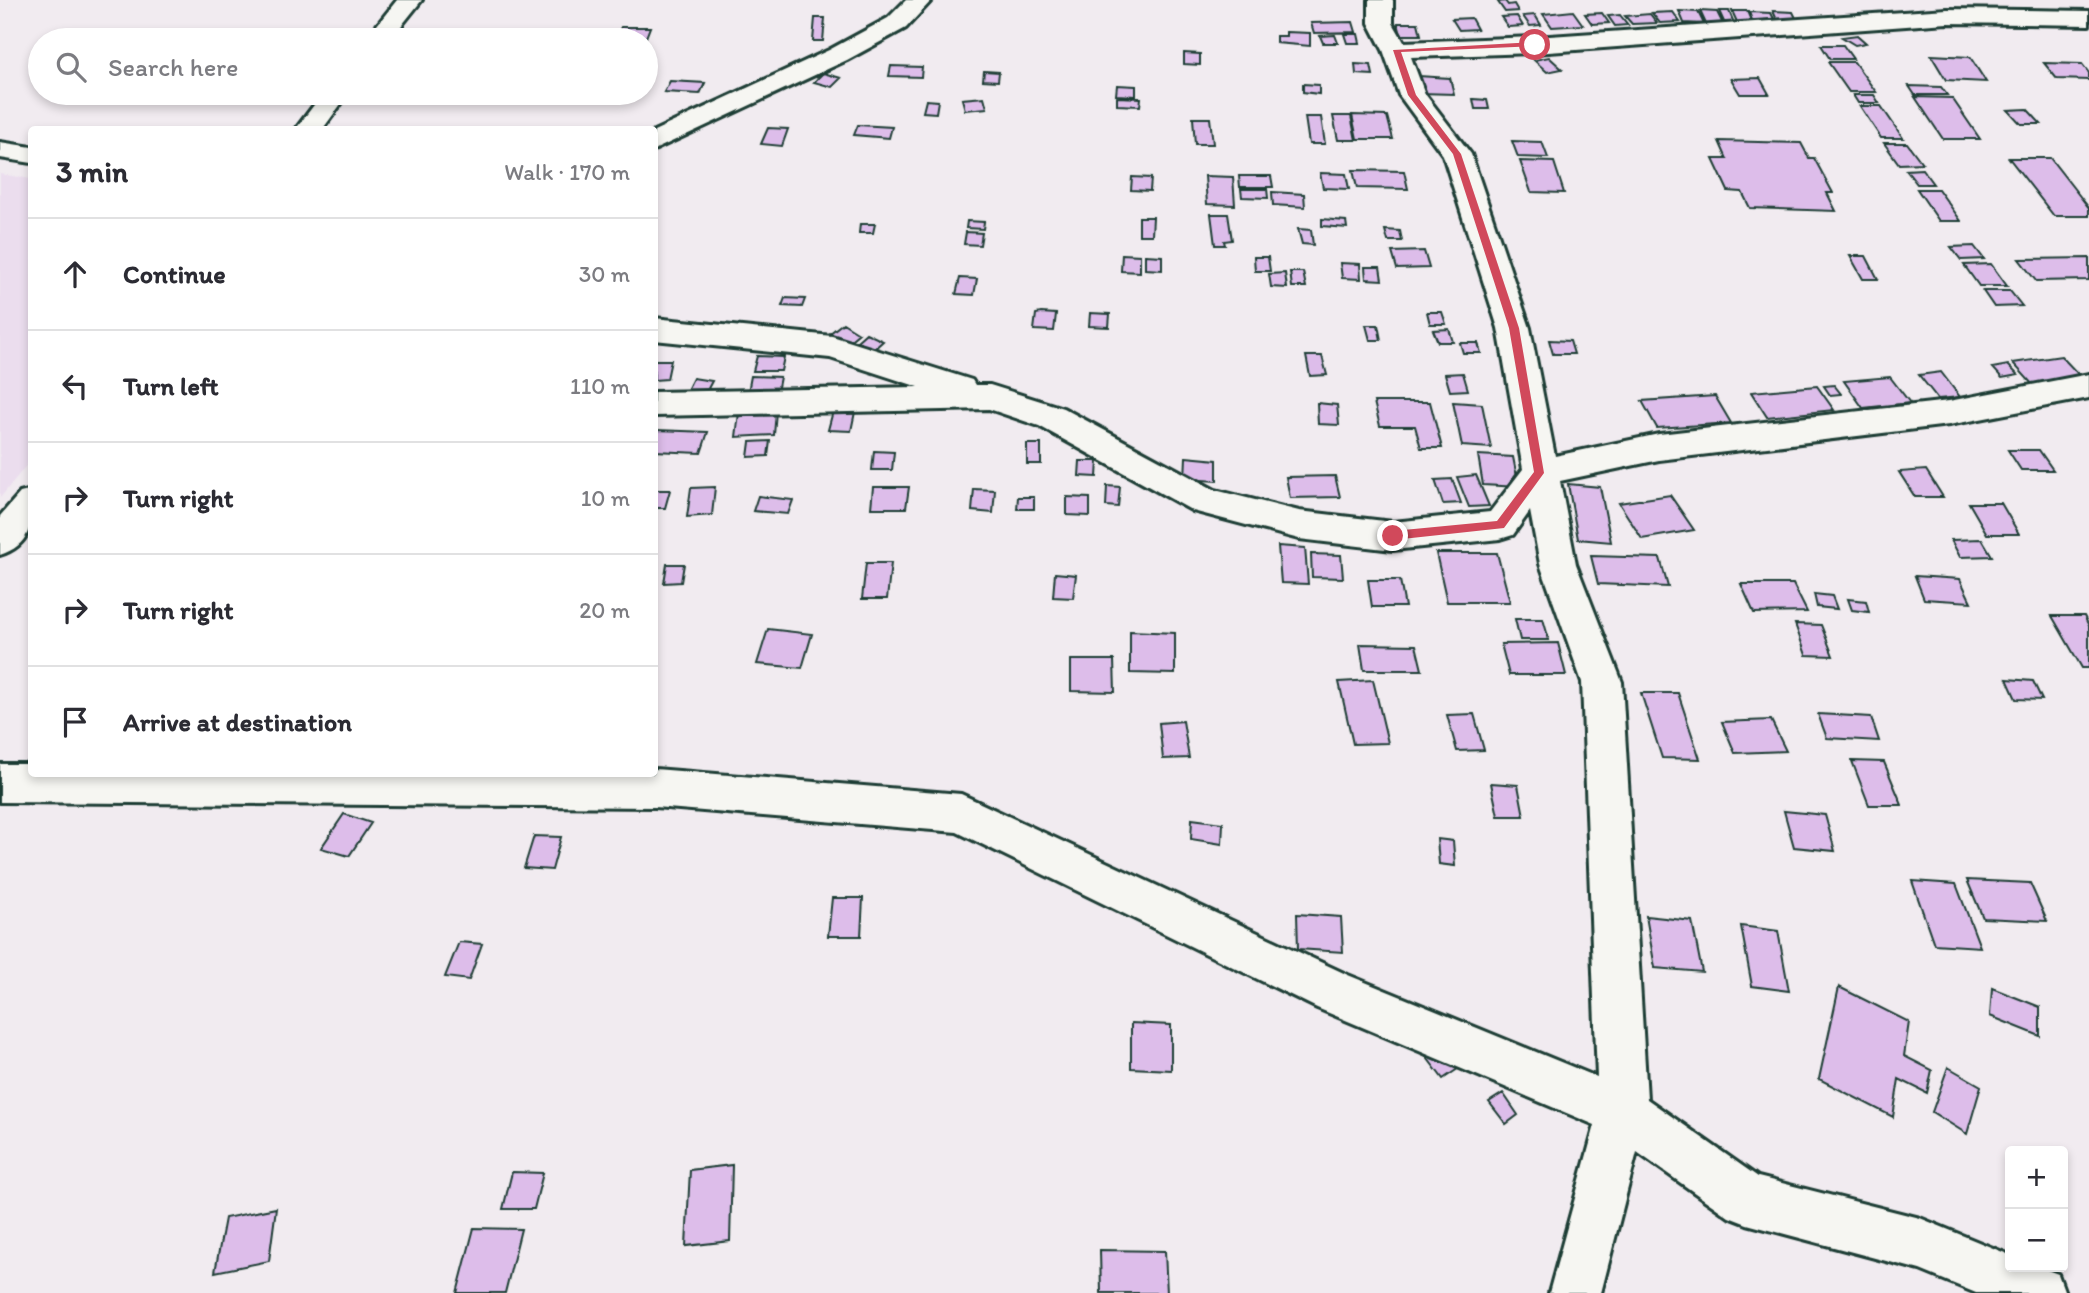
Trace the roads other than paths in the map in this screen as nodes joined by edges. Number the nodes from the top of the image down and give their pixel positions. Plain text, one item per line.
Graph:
1 (410, 0) edge
2 (920, 0) edge
3 (1381, 0) edge
4 (2047, 0) edge
5 (2082, 18) edge
6 (387, 28) edge
7 (1396, 50) junction
8 (327, 105) edge
9 (311, 126) edge
10 (658, 140) edge
11 (0, 150) edge
12 (28, 154) edge
13 (658, 329) edge
14 (2089, 386) edge
15 (989, 397) junction
16 (658, 404) edge
17 (1539, 473) junction
18 (28, 508) edge
19 (0, 541) edge
20 (0, 783) edge
21 (1623, 1112) junction
22 (1575, 1293) edge
23 (2039, 1293) edge

1 - 6 street
2 - 10 street
3 - 7 street
4 - 5 street
5 - 7 street
7 - 17 street
8 - 9 street
11 - 12 street
13 - 15 street
14 - 17 street
15 - 16 street
15 - 17 street
17 - 21 street
18 - 19 street
20 - 21 street
21 - 22 street
21 - 23 street

